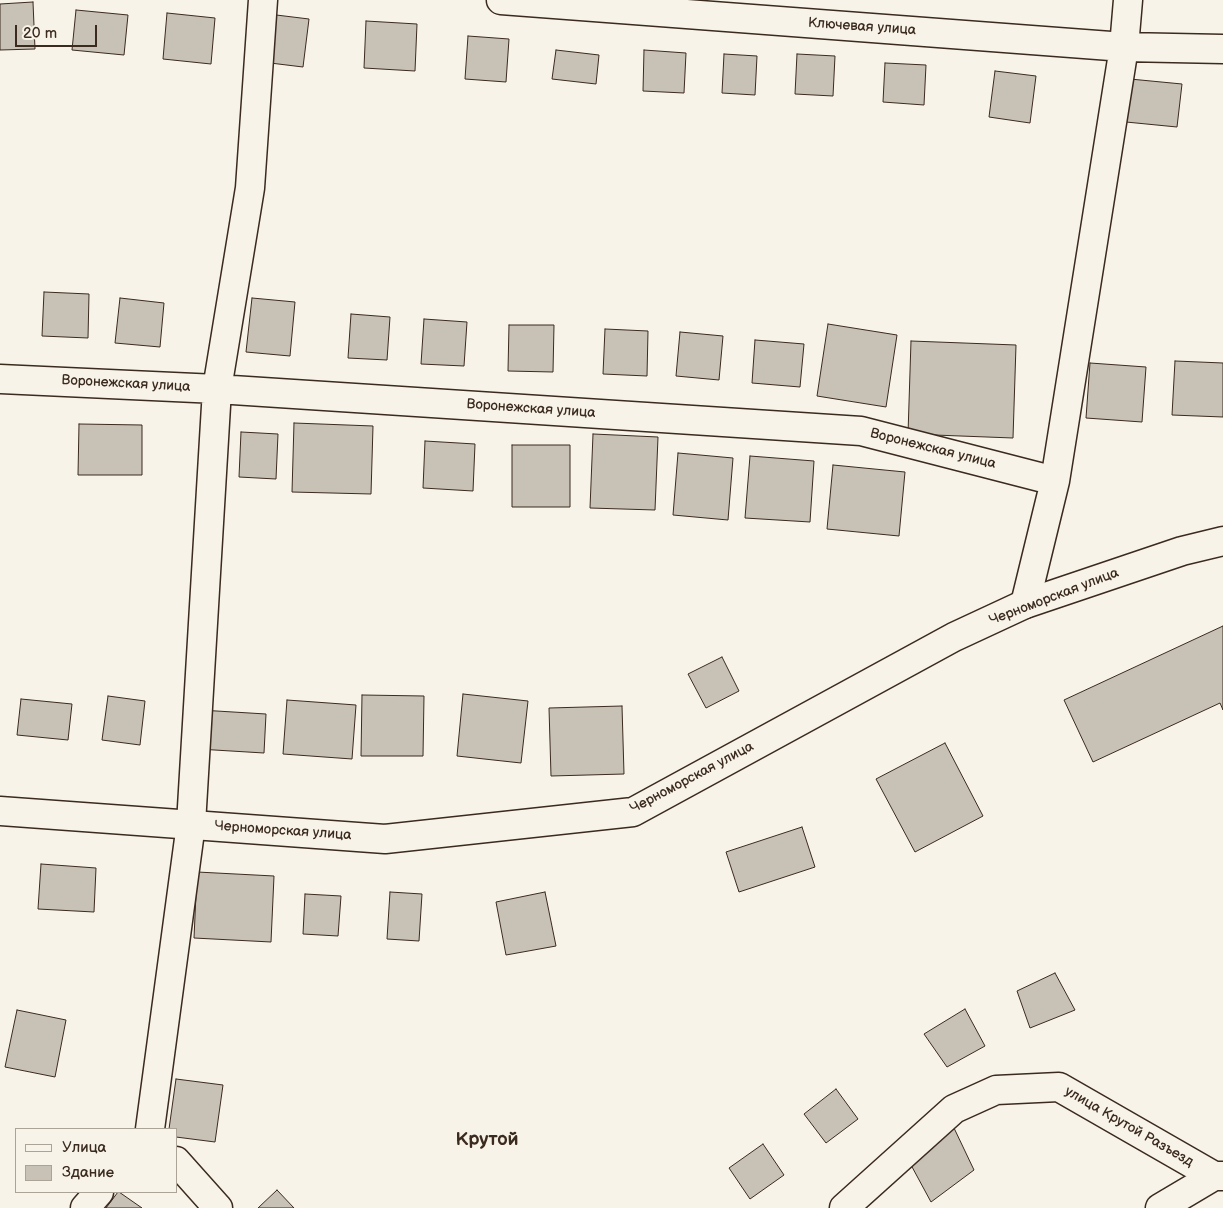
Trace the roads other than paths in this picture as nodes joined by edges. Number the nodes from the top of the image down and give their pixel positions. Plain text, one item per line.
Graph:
1 (263, 0) edge
2 (502, 0) edge
3 (1128, 0) edge
4 (1124, 47) junction
5 (1223, 49) edge
6 (0, 379) edge
7 (217, 388) junction
8 (1055, 481) junction
9 (1223, 541) edge
10 (1025, 604) junction
11 (0, 811) edge
12 (191, 824) junction
13 (150, 1128) edge
14 (178, 1163) edge
15 (1219, 1176) edge
16 (97, 1193) edge
17 (85, 1208) edge
18 (218, 1208) edge
19 (844, 1208) edge
20 (1160, 1208) edge

1 - 7 street
2 - 4 street, Ключевая улица
3 - 4 street
4 - 5 street, Ключевая улица
4 - 8 street
6 - 7 street, Воронежская улица
7 - 8 street, Воронежская улица
7 - 12 street
8 - 10 street
9 - 10 street, Черноморская улица
10 - 12 street, Черноморская улица
11 - 12 street, Черноморская улица
12 - 13 street
14 - 18 street
15 - 19 street, улица Крутой Разъезд
15 - 20 street
16 - 17 street

